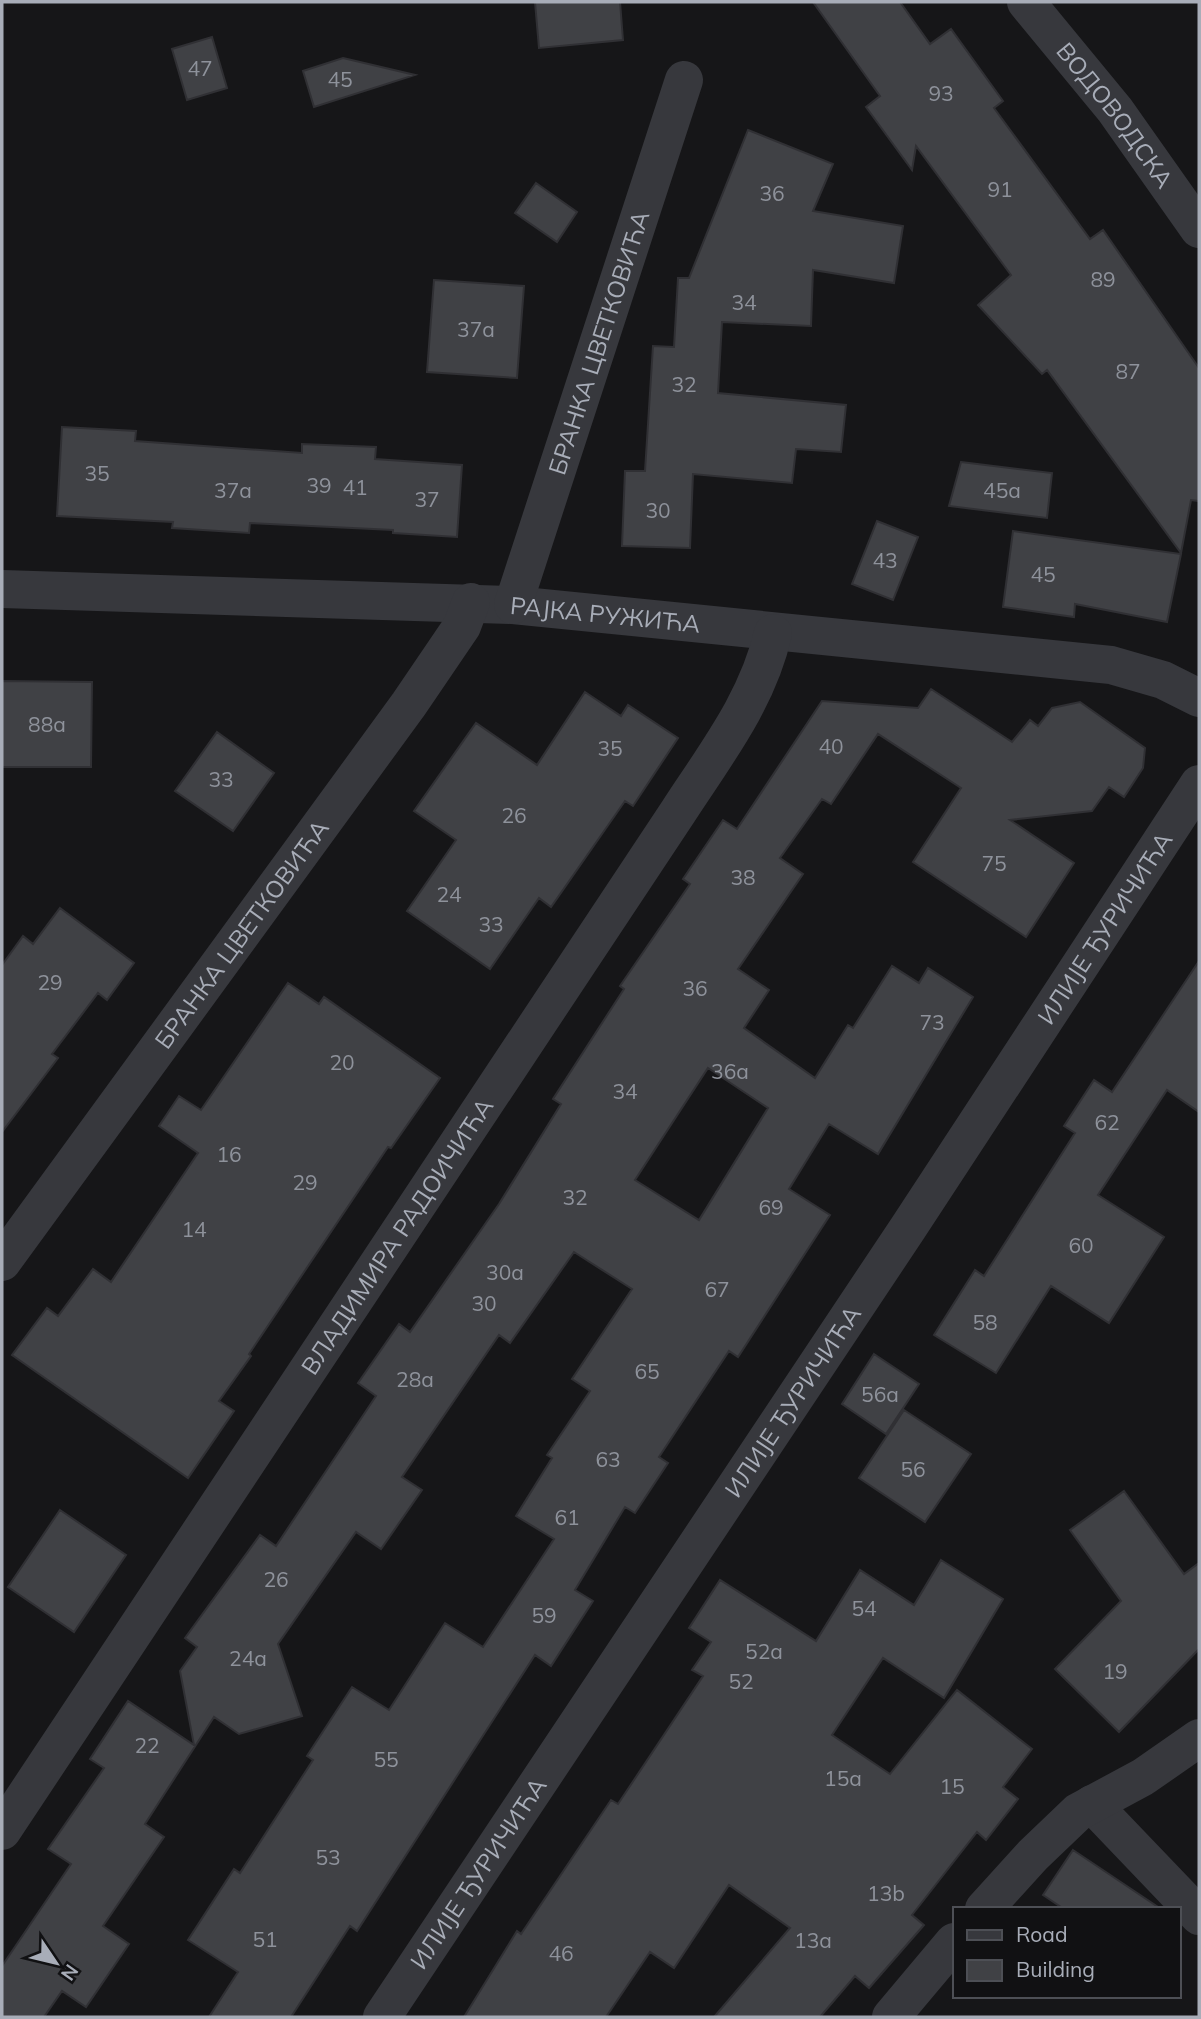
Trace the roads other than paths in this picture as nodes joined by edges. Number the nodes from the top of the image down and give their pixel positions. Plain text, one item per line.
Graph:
1 (1026, 2) edge
2 (684, 80) dead end
3 (1199, 229) edge
4 (2, 589) edge
5 (471, 602) junction
6 (513, 605) junction
7 (773, 633) junction
8 (1199, 698) edge
9 (1199, 784) edge
10 (2, 1262) edge
11 (1199, 1738) edge
12 (1092, 1804) junction
13 (2, 1831) edge
14 (986, 1907) edge
15 (1199, 1916) edge
16 (953, 1943) edge
17 (382, 2017) edge
18 (891, 2017) edge

1 - 3 street, ВОДОВОДСКА
2 - 6 street, БРАНКА ЦВЕТКОВИЋА
4 - 5 street, РАЈКА РУЖИЋА
5 - 6 street, РАЈКА РУЖИЋА
5 - 10 street, БРАНКА ЦВЕТКОВИЋА
6 - 7 street, РАЈКА РУЖИЋА
7 - 8 street, РАЈКА РУЖИЋА
7 - 13 street, ВЛАДИМИРА РАДОИЧИЋА
9 - 17 street, ИЛИЈЕ ЂУРИЧИЋА
11 - 12 street
12 - 14 street
12 - 15 street
16 - 18 street

